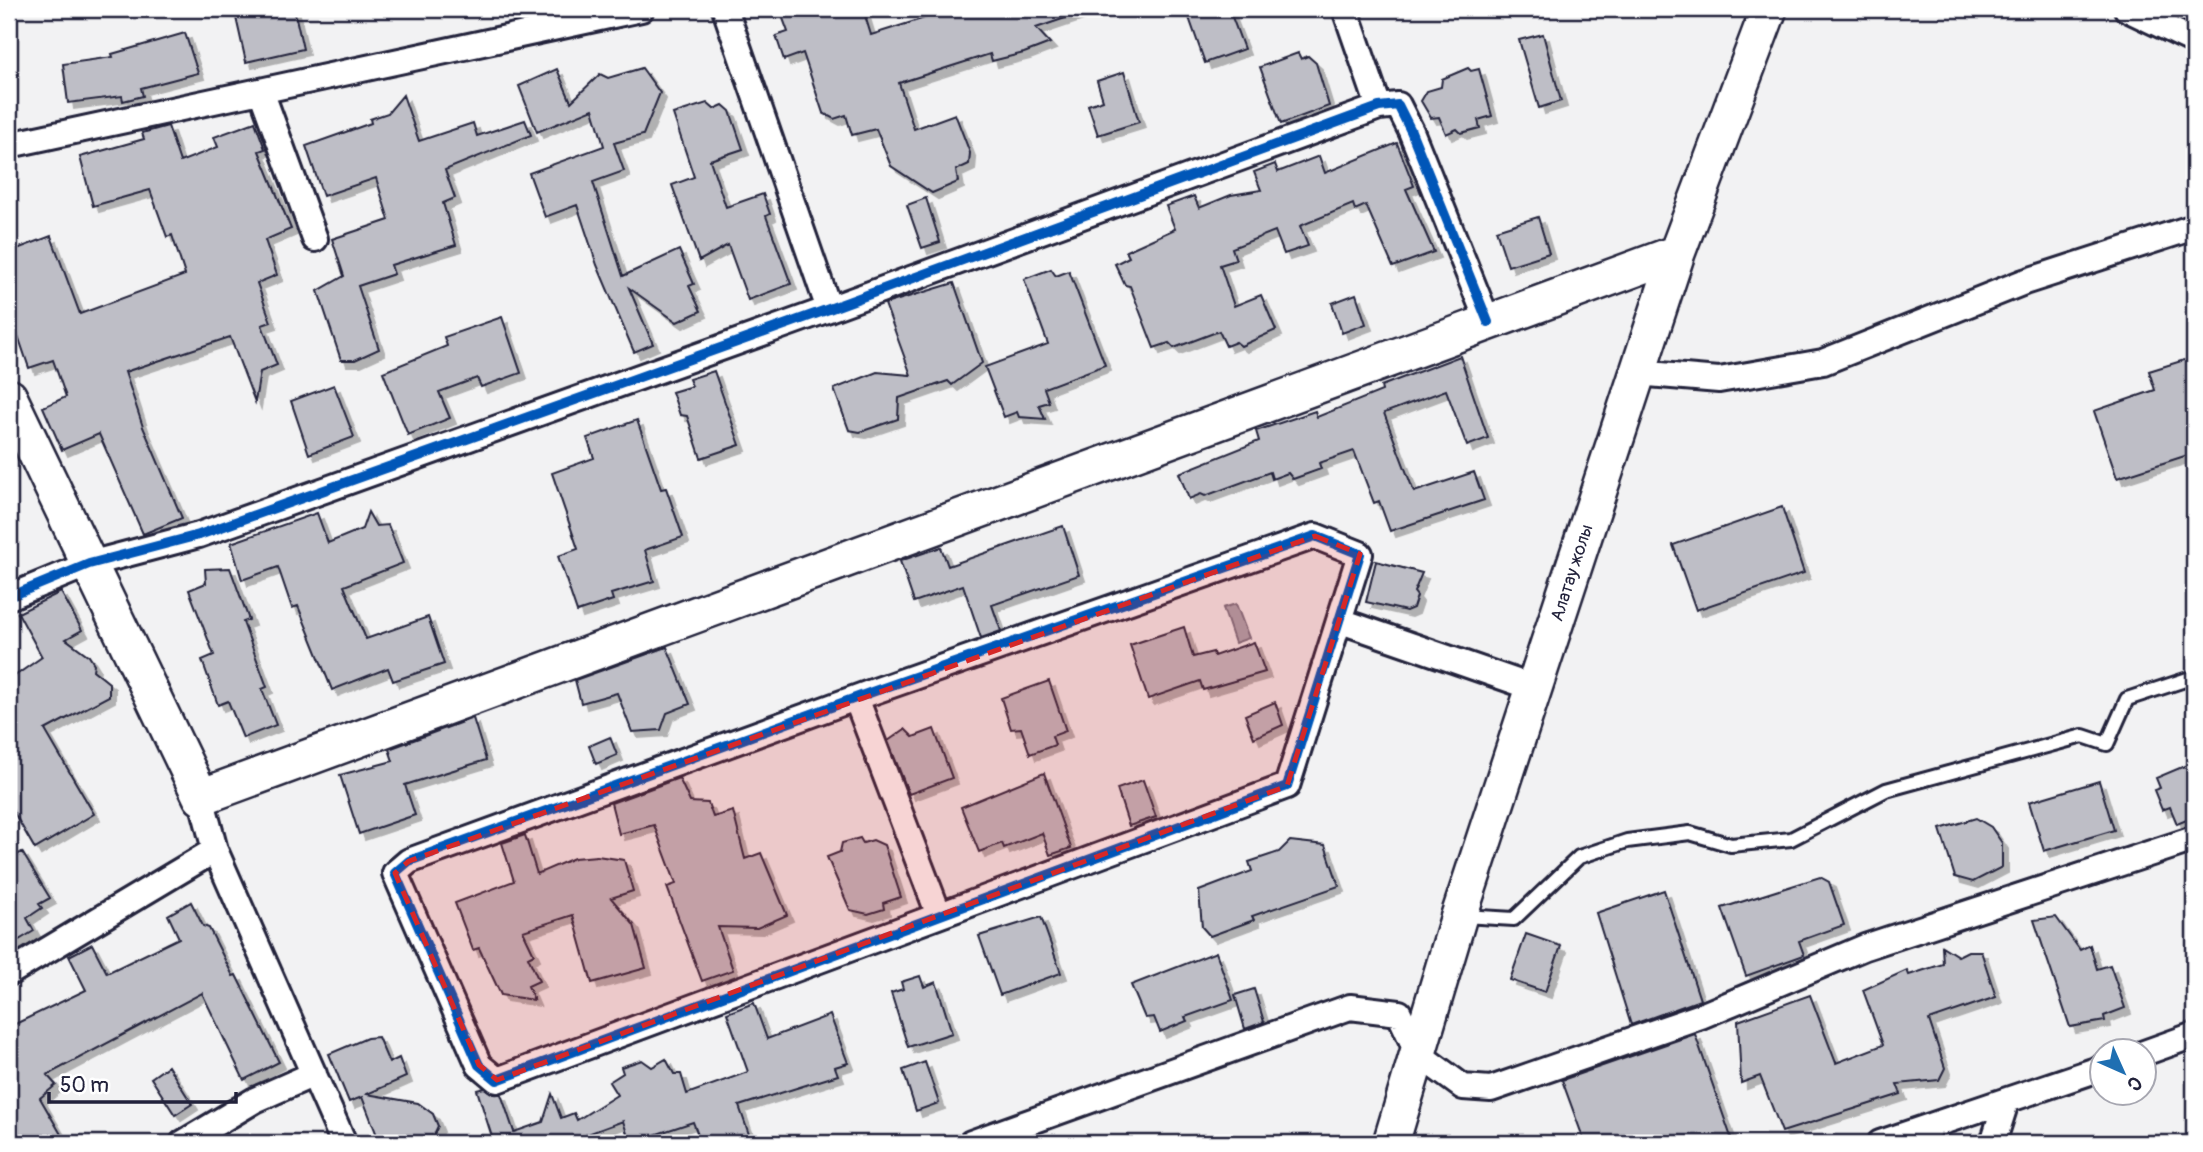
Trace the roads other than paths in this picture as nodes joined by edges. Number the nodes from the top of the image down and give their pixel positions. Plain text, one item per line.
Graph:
1 (641, 9) edge
2 (725, 9) edge
3 (1345, 9) edge
4 (1769, 9) edge
5 (2127, 9) edge
6 (2194, 41) edge
7 (261, 91) junction
8 (1379, 107) junction
9 (9, 145) edge
10 (2194, 226) edge
11 (315, 239) dead end
12 (1677, 253) junction
13 (829, 309) junction
14 (1488, 322) junction
15 (1637, 373) junction
16 (9, 397) edge
17 (89, 564) junction
18 (9, 597) edge
19 (1341, 621) junction
20 (2194, 677) edge
21 (1534, 688) junction
22 (856, 698) junction
23 (201, 797) junction
24 (2194, 839) edge
25 (215, 850) junction
26 (939, 915) junction
27 (1459, 916) junction
28 (9, 973) edge
29 (2194, 1035) edge
30 (2158, 1048) edge
31 (1418, 1054) junction
32 (2088, 1073) edge
33 (314, 1074) junction
34 (2006, 1102) junction
35 (183, 1143) edge
36 (344, 1143) edge
37 (971, 1143) edge
38 (1391, 1143) edge
39 (1880, 1143) edge
40 (1993, 1143) edge

1 - 7 street
2 - 13 street
3 - 8 street
4 - 12 street, Алатау жолы
5 - 6 street
7 - 9 street
7 - 11 street
8 - 13 street
8 - 14 street
10 - 15 street
12 - 14 street
12 - 15 street, Алатау жолы
13 - 17 street
14 - 23 street
15 - 21 street, Алатау жолы
16 - 17 street
17 - 18 street
17 - 23 street
19 - 21 street
19 - 22 street
19 - 26 street
20 - 27 lane
21 - 27 street, Алатау жолы
22 - 26 street
22 - 26 street
23 - 25 street
24 - 31 street
25 - 28 street
25 - 33 street
27 - 31 street, Алатау жолы
29 - 30 street
31 - 37 street
31 - 38 street, Алатау жолы
32 - 34 street
33 - 35 street
33 - 36 street
34 - 39 street
34 - 40 street

